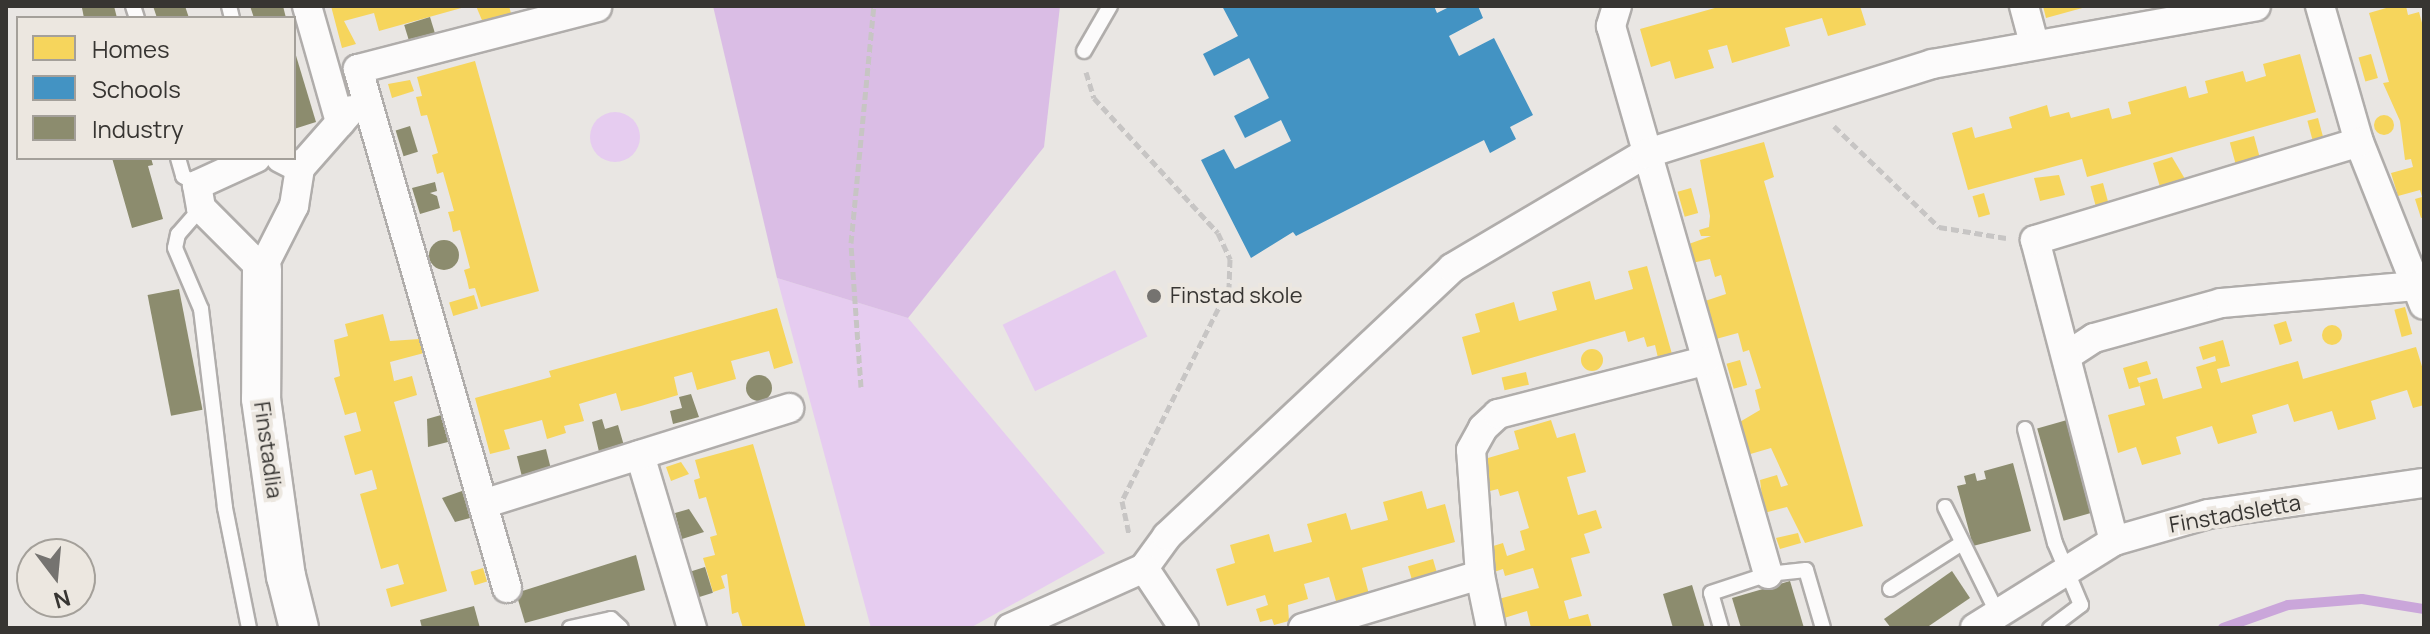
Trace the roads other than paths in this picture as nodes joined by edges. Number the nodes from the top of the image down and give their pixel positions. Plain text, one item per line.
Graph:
1 (307, 6) edge
2 (1110, 6) edge
3 (1617, 6) edge
4 (2024, 6) edge
5 (2256, 6) edge
6 (2320, 6) edge
7 (597, 7) edge
8 (2034, 44) junction
9 (1084, 51) road end
10 (365, 94) junction
11 (340, 122) junction
12 (2359, 142) junction
13 (1645, 154) junction
14 (296, 158) edge
15 (179, 160) edge
16 (253, 160) edge
17 (290, 163) edge
18 (199, 196) junction
19 (262, 269) junction
20 (2420, 296) edge
21 (2068, 355) junction
22 (1704, 361) junction
23 (789, 408) dead end
24 (2025, 429) dead end
25 (640, 455) junction
26 (2424, 483) edge
27 (483, 504) junction
28 (1945, 507) dead end
29 (2114, 541) junction
30 (1959, 545) junction
31 (2067, 567) junction
32 (1144, 568) junction
33 (1768, 574) junction
34 (1480, 575) junction
35 (507, 588) dead end
36 (1890, 589) dead end
37 (1986, 620) edge
38 (1364, 621) edge
39 (249, 628) edge
40 (299, 628) edge
41 (570, 628) edge
42 (621, 628) edge
43 (692, 628) edge
44 (1010, 628) edge
45 (1184, 628) edge
46 (1303, 628) edge
47 (1491, 628) edge
48 (1721, 628) edge
49 (1823, 628) edge
50 (2050, 628) edge

1 - 11 street
2 - 9 lane
3 - 13 street
4 - 8 street
5 - 8 street
6 - 12 street
7 - 10 street
8 - 13 street
10 - 11 street
10 - 27 street
11 - 14 street
12 - 20 street
12 - 21 street
13 - 22 street
13 - 32 street
15 - 18 lane
16 - 18 street
17 - 19 street, Finstadlia
18 - 19 street
18 - 39 lane
19 - 40 street, Finstadlia
20 - 21 street
21 - 29 street
22 - 33 street
22 - 34 street
23 - 25 street
24 - 31 lane
25 - 27 street
25 - 43 street
26 - 29 street, Finstadsletta
27 - 35 street
28 - 30 lane
29 - 31 street, Finstadsletta
30 - 36 lane
30 - 37 lane
31 - 37 street, Finstadsletta
31 - 50 lane
32 - 44 street
32 - 45 street
33 - 48 lane
33 - 49 lane
34 - 38 street
34 - 47 street
38 - 46 street
41 - 42 lane

